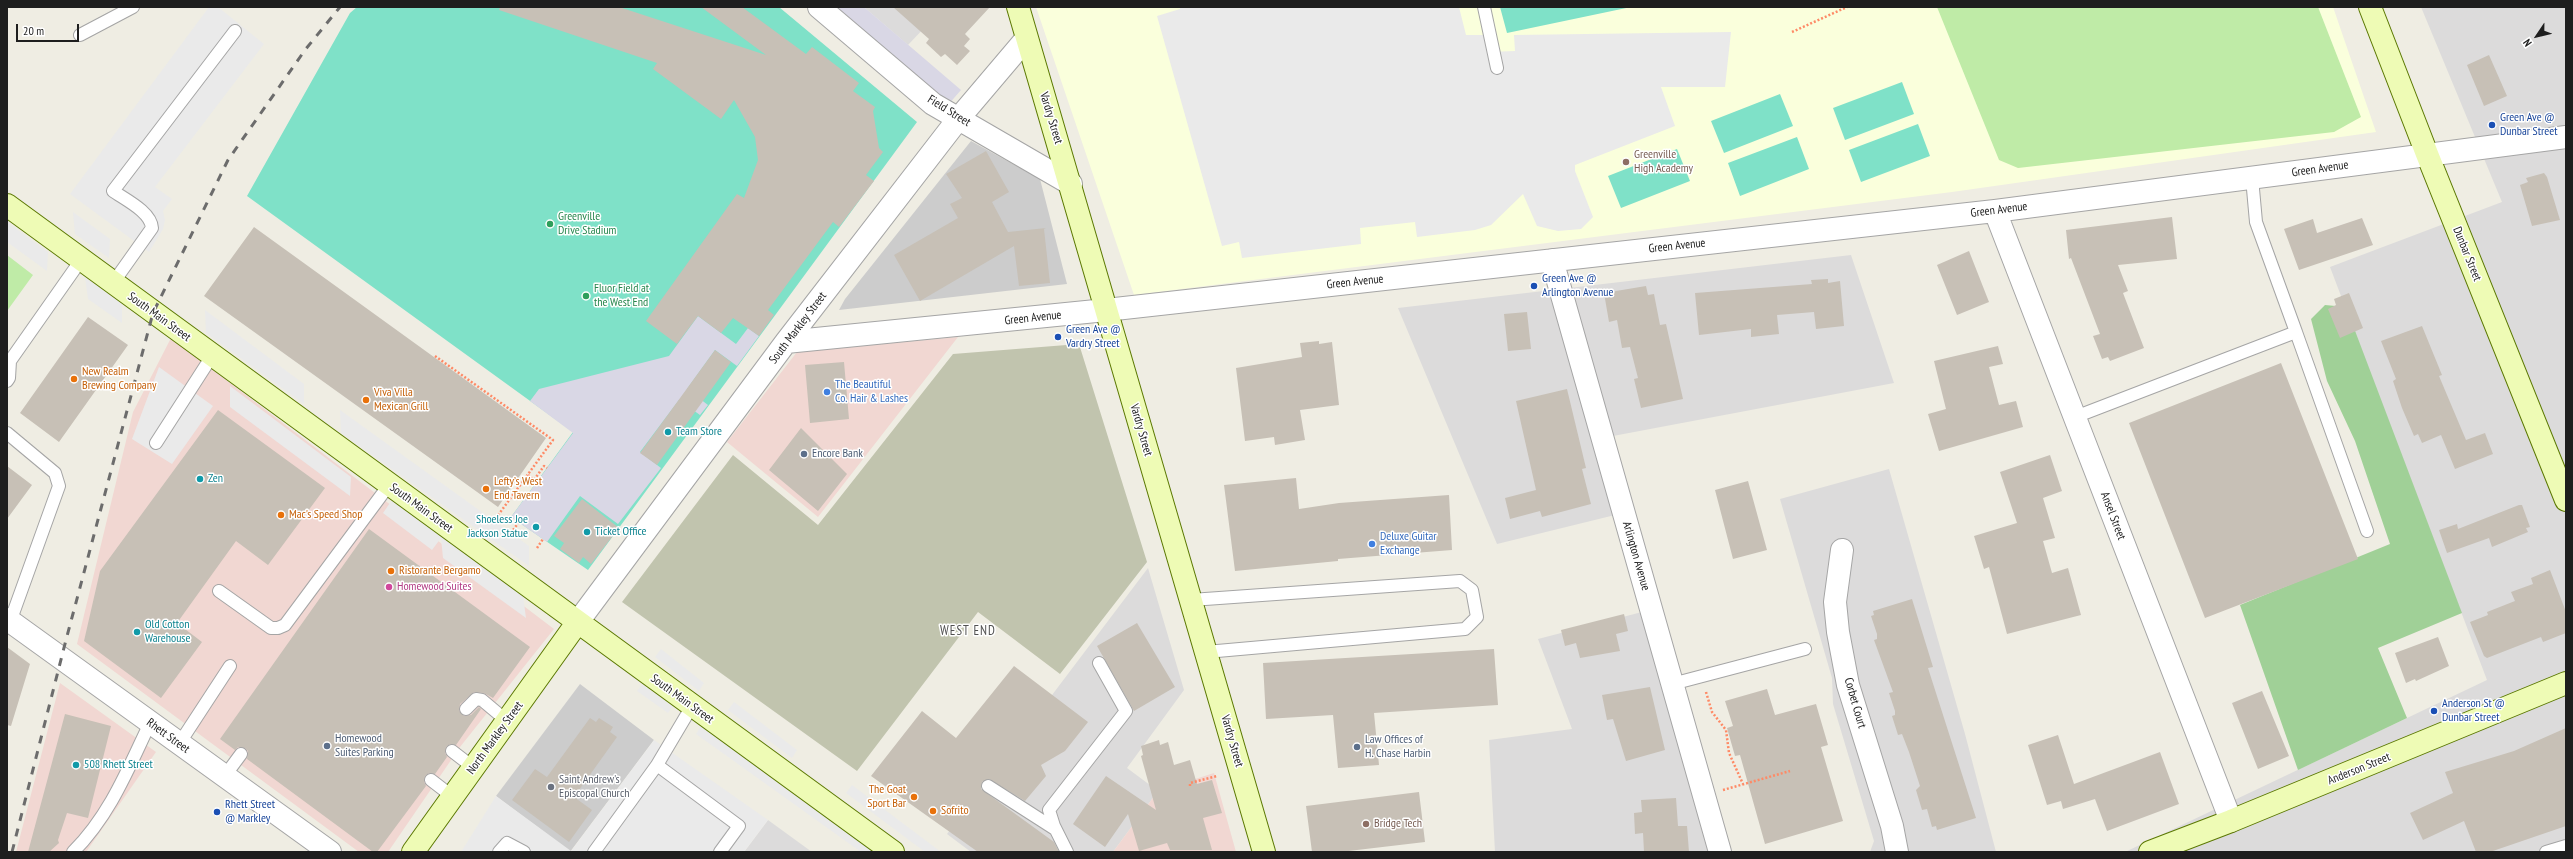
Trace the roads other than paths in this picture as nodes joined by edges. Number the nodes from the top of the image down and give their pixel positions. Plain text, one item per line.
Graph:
1 (132, 7) edge
2 (819, 7) edge
3 (1018, 7) edge
4 (1484, 7) edge
5 (2370, 7) edge
6 (235, 31) dead end
7 (80, 35) dead end
8 (1026, 39) junction
9 (1497, 68) dead end
10 (959, 118) junction
11 (2566, 137) edge
12 (2427, 154) junction
13 (2252, 178) junction
14 (1071, 184) junction
15 (7, 205) edge
16 (1995, 211) junction
17 (81, 260) junction
18 (1552, 260) junction
19 (113, 283) junction
20 (1106, 310) junction
21 (2296, 332) junction
22 (786, 342) junction
23 (212, 356) junction
24 (7, 381) edge
25 (2074, 417) junction
26 (7, 433) edge
27 (156, 443) dead end
28 (389, 485) junction
29 (2566, 500) edge
30 (2367, 530) dead end
31 (1842, 550) dead end
32 (219, 591) dead end
33 (1191, 600) junction
34 (9, 620) edge
35 (577, 623) junction
36 (1805, 649) dead end
37 (1206, 652) junction
38 (1098, 663) dead end
39 (230, 666) dead end
40 (2566, 683) edge
41 (1672, 684) junction
42 (692, 706) junction
43 (466, 709) dead end
44 (507, 721) junction
45 (150, 723) junction
46 (179, 744) junction
47 (452, 751) dead end
48 (241, 754) dead end
49 (657, 765) junction
50 (474, 768) junction
51 (224, 777) junction
52 (431, 780) dead end
53 (988, 786) dead end
54 (453, 797) junction
55 (2231, 821) junction
56 (1055, 829) junction
57 (2566, 846) edge
58 (73, 852) edge
59 (330, 852) edge
60 (413, 852) edge
61 (499, 852) edge
62 (524, 852) edge
63 (594, 852) edge
64 (720, 852) edge
65 (893, 852) edge
66 (1067, 852) edge
67 (1264, 852) edge
68 (1720, 852) edge
69 (1897, 852) edge
70 (2150, 852) edge
71 (2546, 852) edge

1 - 7 lane
2 - 10 street, Field Street
3 - 8 street, Vardry Street
4 - 9 lane
5 - 12 street, Dunbar Street
6 - 19 lane
8 - 10 street, South Markley Street
8 - 14 street, Vardry Street
10 - 14 street, Field Street
10 - 22 street, South Markley Street
11 - 12 street, Green Avenue
12 - 13 street, Green Avenue
12 - 29 street, Dunbar Street
13 - 16 street, Green Avenue
13 - 21 lane
14 - 20 street, Vardry Street
15 - 17 street, South Main Street
16 - 18 street, Green Avenue
16 - 25 street, Ansel Street
17 - 19 street, South Main Street
17 - 24 lane
18 - 20 street, Green Avenue
18 - 41 street, Arlington Avenue
19 - 23 street, South Main Street
20 - 22 street, Green Avenue
20 - 33 street, Vardry Street
21 - 25 lane
21 - 30 lane
22 - 35 street, South Markley Street
23 - 27 lane
23 - 28 street, South Main Street
25 - 55 street, Ansel Street
26 - 34 lane
28 - 32 lane
28 - 35 street, South Main Street
31 - 69 street, Corbet Court
33 - 37 street, Vardry Street
33 - 37 lane
34 - 45 street, Rhett Street
35 - 42 street, South Main Street
35 - 44 street, North Markley Street
36 - 41 lane
37 - 67 street, Vardry Street
38 - 56 lane
39 - 46 lane
40 - 55 street, Anderson Street
41 - 68 street, Arlington Avenue
42 - 49 lane
42 - 65 street, South Main Street
43 - 44 lane
44 - 50 street, North Markley Street
45 - 46 street, Rhett Street
45 - 58 lane
46 - 51 street, Rhett Street
47 - 50 lane
48 - 51 lane
49 - 63 lane
49 - 64 lane
50 - 54 street, North Markley Street
51 - 59 street, Rhett Street
52 - 54 lane
53 - 56 lane
54 - 60 street, North Markley Street
55 - 70 street, Anderson Street
56 - 66 lane
57 - 71 lane
61 - 62 lane

